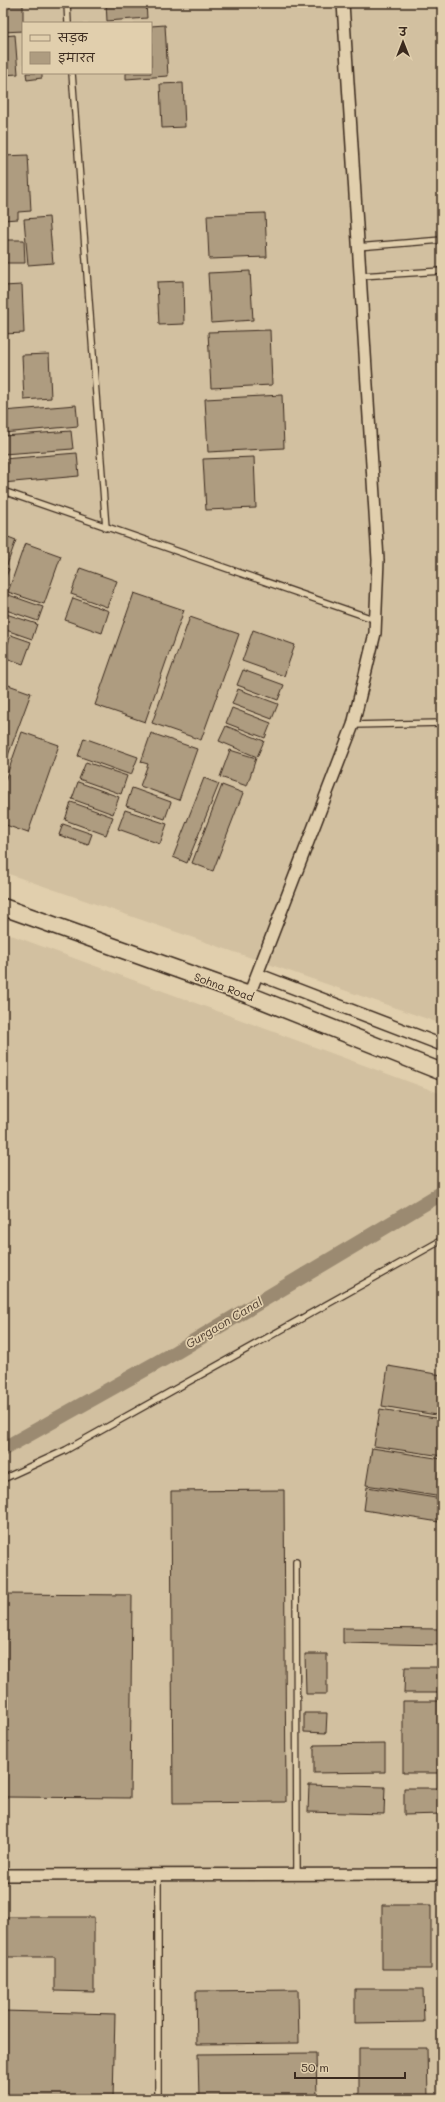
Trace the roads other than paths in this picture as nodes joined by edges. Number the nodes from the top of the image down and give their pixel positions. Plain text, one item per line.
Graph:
1 (67, 3) edge
2 (343, 3) edge
3 (68, 22) edge
4 (72, 74) edge
5 (442, 240) edge
6 (357, 247) junction
7 (442, 270) edge
8 (359, 276) junction
9 (3, 491) edge
10 (106, 528) junction
11 (376, 620) junction
12 (442, 723) edge
13 (353, 725) junction
14 (3, 907) edge
15 (257, 974) junction
16 (248, 995) junction
17 (442, 1045) edge
18 (442, 1072) edge
19 (442, 1240) edge
20 (3, 1479) edge
21 (296, 1562) dead end
22 (158, 1874) junction
23 (297, 1874) junction
24 (442, 1874) edge
25 (3, 1875) edge
26 (158, 2099) edge

1 - 3 lane
2 - 6 street
4 - 10 lane
5 - 6 lane
6 - 8 street
7 - 8 lane
8 - 11 street
9 - 10 lane
10 - 11 lane
11 - 13 street
12 - 13 lane
13 - 15 street
14 - 16 main road, Sohna Road
15 - 16 street
15 - 17 street
16 - 18 main road, Sohna Road
19 - 20 lane
21 - 23 lane
22 - 23 street
22 - 25 street
22 - 26 lane
23 - 24 street

